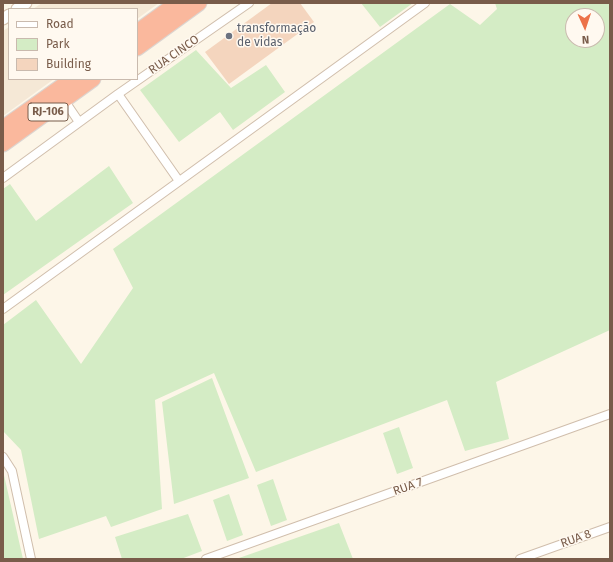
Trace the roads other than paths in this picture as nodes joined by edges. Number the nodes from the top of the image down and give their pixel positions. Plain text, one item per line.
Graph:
1 (177, 3) edge
2 (199, 3) edge
3 (249, 3) edge
4 (425, 3) edge
5 (138, 31) edge
6 (138, 47) edge
7 (71, 80) edge
8 (93, 80) edge
9 (118, 94) junction
10 (64, 100) junction
11 (79, 122) junction
12 (3, 128) edge
13 (3, 144) edge
14 (3, 178) edge
15 (179, 181) junction
16 (3, 309) edge
17 (610, 414) edge
18 (3, 457) edge
19 (610, 527) edge
20 (216, 557) edge
21 (31, 559) edge
22 (206, 559) edge
23 (520, 559) edge

1 - 5 highway
2 - 6 highway
3 - 9 street, RUA CINCO
4 - 15 street
7 - 12 highway, RJ-106
8 - 10 highway, RJ-106
9 - 11 street, RUA CINCO
9 - 15 street
10 - 11 street
10 - 13 highway, RJ-106
11 - 14 street, RUA CINCO
15 - 16 street
17 - 20 street, RUA 7
18 - 21 street
19 - 23 street, RUA 8
20 - 22 street, RUA 7

